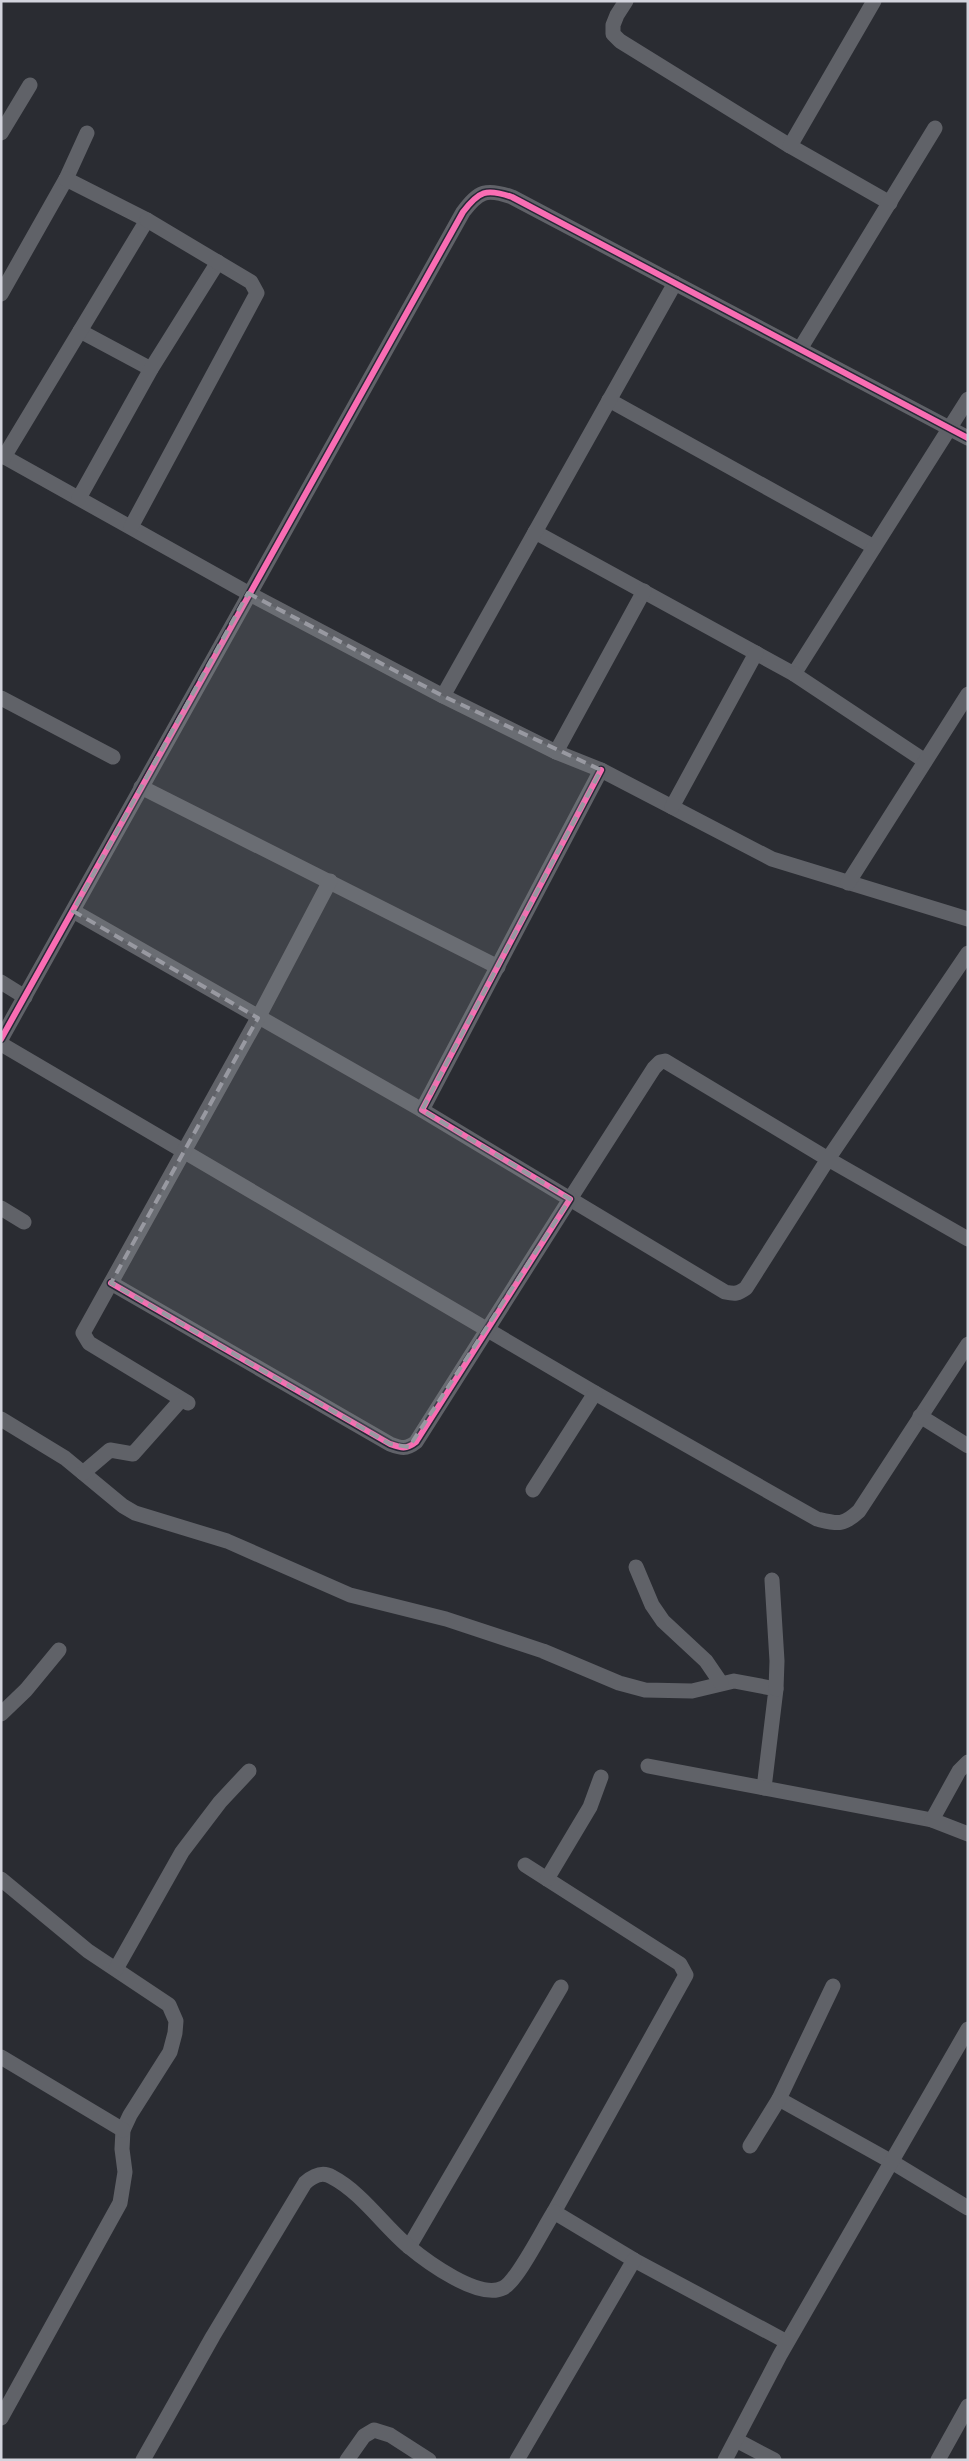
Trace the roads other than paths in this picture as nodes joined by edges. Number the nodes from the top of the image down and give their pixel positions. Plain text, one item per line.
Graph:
1 (626, 1) edge
2 (874, 1) edge
3 (30, 85) dead end
4 (935, 128) dead end
5 (1, 133) edge
6 (87, 133) dead end
7 (790, 146) junction
8 (66, 179) junction
9 (890, 203) junction
10 (147, 220) junction
11 (218, 262) junction
12 (675, 282) junction
13 (1, 294) edge
14 (80, 331) junction
15 (800, 349) junction
16 (151, 369) junction
17 (968, 398) edge
18 (609, 400) junction
19 (949, 428) junction
20 (968, 438) edge
21 (3, 456) edge
22 (79, 498) junction
23 (131, 527) junction
24 (535, 532) junction
25 (874, 547) junction
26 (644, 591) junction
27 (248, 593) junction
28 (756, 653) junction
29 (794, 674) junction
30 (968, 694) edge
31 (443, 696) junction
32 (1, 698) edge
33 (556, 752) junction
34 (113, 757) dead end
35 (925, 761) junction
36 (601, 770) junction
37 (141, 787) junction
38 (672, 807) junction
39 (330, 881) junction
40 (848, 883) junction
41 (73, 911) junction
42 (968, 919) edge
43 (968, 953) edge
44 (498, 967) junction
45 (1, 982) edge
46 (25, 997) junction
47 (258, 1018) junction
48 (1, 1039) edge
49 (1, 1044) edge
50 (422, 1110) junction
51 (184, 1153) junction
52 (828, 1159) junction
53 (570, 1199) junction
54 (1, 1208) edge
55 (24, 1222) dead end
56 (968, 1239) edge
57 (111, 1283) junction
58 (488, 1329) junction
59 (968, 1344) edge
60 (595, 1393) junction
61 (920, 1416) junction
62 (1, 1419) edge
63 (968, 1446) edge
64 (83, 1473) junction
65 (533, 1490) dead end
66 (636, 1567) dead end
67 (772, 1580) dead end
68 (59, 1650) dead end
69 (721, 1683) junction
70 (776, 1688) junction
71 (1, 1714) edge
72 (968, 1762) edge
73 (648, 1766) dead end
74 (249, 1771) dead end
75 (602, 1777) dead end
76 (764, 1788) junction
77 (932, 1820) junction
78 (968, 1834) edge
79 (525, 1865) dead end
80 (1, 1879) edge
81 (547, 1879) junction
82 (116, 1969) junction
83 (833, 1986) dead end
84 (561, 1988) dead end
85 (968, 2029) edge
86 (1, 2057) edge
87 (779, 2099) junction
88 (123, 2130) junction
89 (750, 2146) dead end
90 (892, 2162) junction
91 (968, 2208) edge
92 (554, 2212) junction
93 (409, 2247) junction
94 (634, 2260) junction
95 (787, 2342) junction
96 (965, 2417) edge
97 (1, 2418) edge
98 (736, 2440) junction
99 (143, 2460) edge
100 (347, 2460) edge
101 (429, 2460) edge
102 (517, 2460) edge
103 (725, 2460) edge
104 (774, 2460) edge
105 (938, 2460) edge

1 - 7 street
2 - 7 street
3 - 5 street
4 - 9 street
6 - 8 street
7 - 9 street
8 - 10 street
8 - 13 street
9 - 15 street
10 - 11 street
10 - 14 street
11 - 16 street
11 - 23 street
12 - 15 street
12 - 18 street
12 - 27 street
14 - 16 street
14 - 21 street
15 - 19 street
16 - 22 street
17 - 19 street
18 - 24 street
18 - 25 street
19 - 20 street
19 - 25 street
21 - 22 street
22 - 23 street
23 - 27 street
24 - 26 street
24 - 31 street
25 - 29 street
26 - 28 street
26 - 33 street
27 - 31 street
27 - 37 street
28 - 29 street
28 - 38 street
29 - 35 street
30 - 35 street
31 - 33 street
32 - 34 street
33 - 36 street
35 - 40 street
36 - 38 street
36 - 44 street
37 - 39 street
37 - 41 street
38 - 40 street
39 - 44 street
39 - 47 street
40 - 42 street
41 - 46 street
41 - 47 street
43 - 52 street
44 - 50 street
45 - 46 street
46 - 48 street
47 - 50 street
47 - 51 street
49 - 51 street
50 - 53 street
51 - 57 street
51 - 58 street
52 - 53 street
52 - 53 street
52 - 56 street
53 - 58 street
54 - 55 street
57 - 58 street
57 - 64 street
58 - 60 street
59 - 61 street
60 - 61 street
60 - 65 street
61 - 63 street
62 - 64 street
64 - 69 street
66 - 69 street
67 - 70 street
68 - 71 street
69 - 70 street
70 - 76 street
72 - 77 street
73 - 76 street
74 - 82 street
75 - 81 street
76 - 77 street
77 - 78 street
79 - 81 street
80 - 82 street
81 - 92 street
82 - 88 street
83 - 87 street
84 - 93 street
85 - 90 street
86 - 88 street
87 - 89 street
87 - 90 street
88 - 97 street
90 - 91 street
90 - 95 street
92 - 93 street
92 - 94 street
93 - 99 street
94 - 95 street
94 - 102 street
95 - 98 street
96 - 105 street
98 - 103 street
98 - 104 street
100 - 101 street

